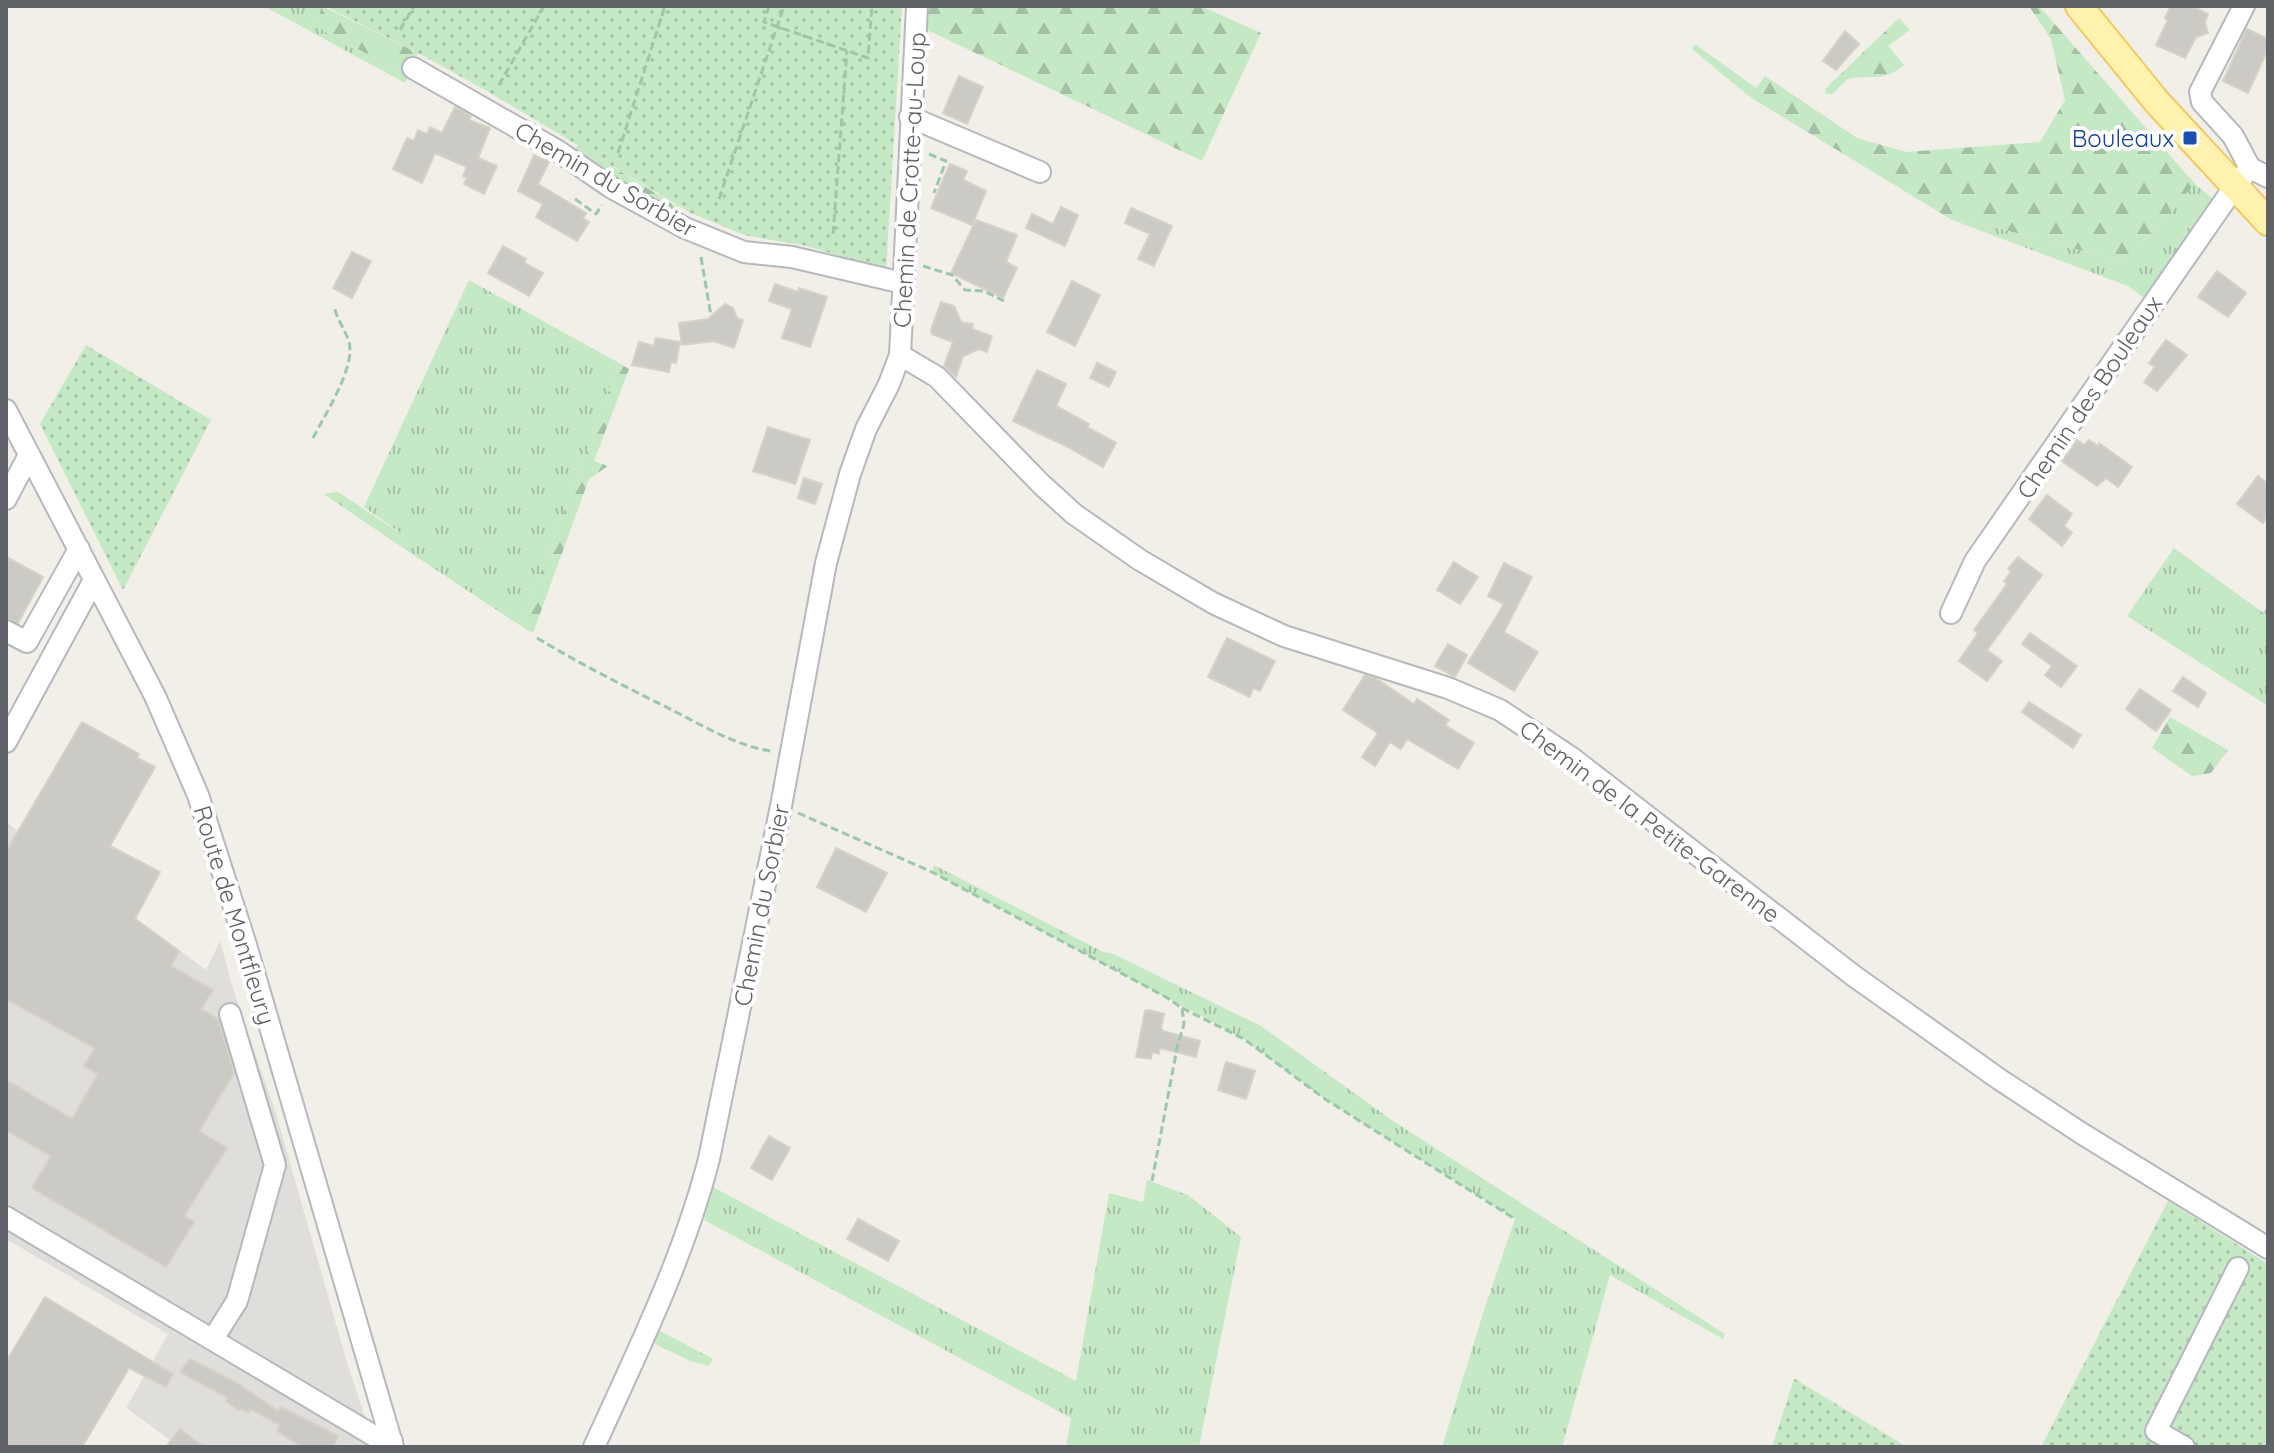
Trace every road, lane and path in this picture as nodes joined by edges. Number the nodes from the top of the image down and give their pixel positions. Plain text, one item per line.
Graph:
1 (414, 6) edge
2 (544, 6) edge
3 (665, 6) edge
4 (769, 6) edge
5 (784, 6) edge
6 (872, 6) edge
7 (917, 6) edge
8 (2079, 6) edge
9 (2244, 6) edge
10 (777, 26) junction
11 (400, 30) dead end
12 (847, 51) junction
13 (413, 68) dead end
14 (499, 85) dead end
15 (910, 117) junction
16 (909, 145) junction
17 (618, 153) dead end
18 (1040, 172) dead end
19 (2251, 177) edge
20 (612, 188) junction
21 (934, 193) dead end
22 (575, 199) dead end
23 (719, 199) dead end
24 (2268, 222) edge
25 (697, 233) junction
26 (833, 234) dead end
27 (903, 274) junction
28 (1004, 301) dead end
29 (334, 306) dead end
30 (711, 316) dead end
31 (900, 355) junction
32 (6, 410) edge
33 (313, 438) dead end
34 (29, 455) junction
35 (6, 499) edge
36 (79, 549) junction
37 (94, 580) junction
38 (1951, 613) dead end
39 (6, 631) edge
40 (537, 638) dead end
41 (6, 742) edge
42 (791, 754) junction
43 (781, 806) junction
44 (1182, 1008) junction
45 (230, 1014) dead end
46 (1152, 1181) dead end
47 (6, 1217) edge
48 (1515, 1219) dead end
49 (2268, 1248) edge
50 (2238, 1268) dead end
51 (213, 1339) junction
52 (2151, 1439) edge
53 (392, 1444) edge
54 (594, 1447) edge
55 (2184, 1447) edge

1 - 11 path
2 - 14 path
3 - 17 path
4 - 10 path
5 - 10 path
6 - 12 path
7 - 15 street, Chemin de Crotte-au-Loup
8 - 19 main road
9 - 19 street
10 - 12 path
10 - 23 path
12 - 26 path
13 - 20 street, Chemin du Sorbier
15 - 16 street, Chemin de Crotte-au-Loup
15 - 18 street
16 - 21 path
16 - 27 street, Chemin de Crotte-au-Loup
19 - 24 main road
19 - 38 street, Chemin des Bouleaux
20 - 22 path
20 - 25 street, Chemin du Sorbier
25 - 27 street, Chemin du Sorbier
25 - 30 path
27 - 28 path
27 - 31 street, Chemin de Crotte-au-Loup
29 - 33 path
31 - 42 street, Chemin du Sorbier
31 - 49 street, Chemin de la Petite-Garenne
32 - 34 street, Route de Montfleury
34 - 35 street
34 - 36 street, Route de Montfleury
36 - 37 street, Route de Montfleury
36 - 39 street
37 - 41 street
37 - 53 street, Route de Montfleury
40 - 42 path
42 - 43 street, Chemin du Sorbier
43 - 44 path
43 - 54 street, Chemin du Sorbier
44 - 46 path
44 - 48 path
45 - 51 street
47 - 51 street
50 - 52 street
51 - 53 street
52 - 55 street

